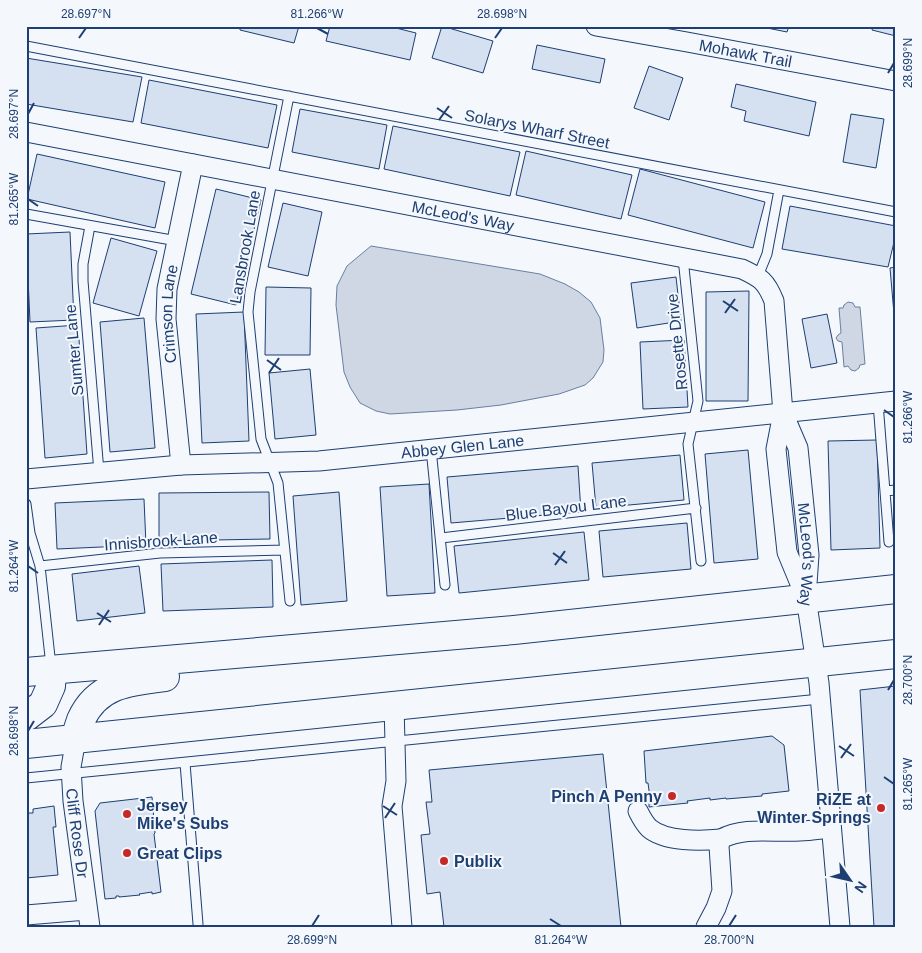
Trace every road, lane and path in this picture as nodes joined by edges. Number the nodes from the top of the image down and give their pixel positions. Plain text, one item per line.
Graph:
1 (596, 26) edge
2 (689, 34) edge
3 (26, 46) edge
4 (896, 81) edge
5 (289, 96) junction
6 (26, 132) edge
7 (193, 164) junction
8 (272, 179) junction
9 (779, 190) junction
10 (896, 212) edge
11 (26, 214) edge
12 (90, 226) junction
13 (177, 240) junction
14 (684, 258) junction
15 (758, 276) junction
16 (887, 402) edge
17 (783, 413) junction
18 (693, 422) junction
19 (431, 449) junction
20 (270, 462) junction
21 (181, 465) junction
22 (100, 472) junction
23 (26, 479) edge
24 (896, 490) edge
25 (885, 491) junction
26 (26, 508) edge
27 (696, 508) junction
28 (441, 538) junction
29 (889, 542) dead end
30 (285, 550) junction
31 (701, 561) dead end
32 (40, 566) junction
33 (445, 585) dead end
34 (896, 589) edge
35 (806, 598) junction
36 (290, 601) dead end
37 (514, 630) junction
38 (896, 654) edge
39 (816, 662) junction
40 (39, 671) edge
41 (820, 699) junction
42 (394, 706) junction
43 (26, 717) edge
44 (76, 738) junction
45 (395, 742) junction
46 (26, 744) edge
47 (185, 763) junction
48 (71, 774) junction
49 (26, 778) edge
50 (638, 811) dead end
51 (831, 828) junction
52 (721, 839) junction
53 (26, 916) edge
54 (88, 918) edge
55 (198, 924) dead end
56 (402, 927) edge
57 (706, 927) edge
58 (840, 927) edge

1 - 2 street, Mohawk Trail
2 - 4 street, Mohawk Trail
3 - 5 lane, Solarys Wharf Street
5 - 8 lane, Lansbrook Lane
5 - 9 lane, Solarys Wharf Street
6 - 7 street, McLeod's Way
7 - 8 street, McLeod's Way
7 - 13 street, Crimson Lane
8 - 14 street, McLeod's Way
8 - 20 lane, Lansbrook Lane
9 - 10 lane, Solarys Wharf Street
9 - 15 lane
11 - 12 lane
12 - 13 lane
12 - 22 lane, Sumter Lane
13 - 21 street, Crimson Lane
14 - 15 street, McLeod's Way
14 - 18 lane, Rosette Drive
15 - 17 street, McLeod's Way
16 - 17 street, Abbey Glen Lane
16 - 25 lane
17 - 18 street, Abbey Glen Lane
17 - 35 street, McLeod's Way
18 - 19 street, Abbey Glen Lane
18 - 27 lane
19 - 20 street, Abbey Glen Lane
19 - 28 lane
20 - 21 street, Abbey Glen Lane
20 - 30 lane
21 - 22 street, Abbey Glen Lane
22 - 23 street, Abbey Glen Lane
24 - 25 lane
25 - 29 lane
26 - 32 lane
27 - 28 lane, Blue Bayou Lane
27 - 31 lane
28 - 33 lane
30 - 32 lane, Innisbrook Lane
30 - 36 lane
32 - 40 lane
34 - 35 main road
35 - 37 main road
35 - 39 street, McLeod's Way
37 - 40 main road
37 - 44 main road
38 - 39 main road
39 - 41 street, McLeod's Way
39 - 42 main road
40 - 43 main road
41 - 45 lane
41 - 51 street, McLeod's Way
42 - 44 main road
42 - 45 street
44 - 46 main road
44 - 48 street, Cliff Rose Dr
45 - 47 lane
45 - 56 street
47 - 48 lane
47 - 55 lane
48 - 49 lane
48 - 54 street, Cliff Rose Dr
50 - 52 street
51 - 52 street
51 - 58 street, McLeod's Way
52 - 57 street
53 - 54 street

